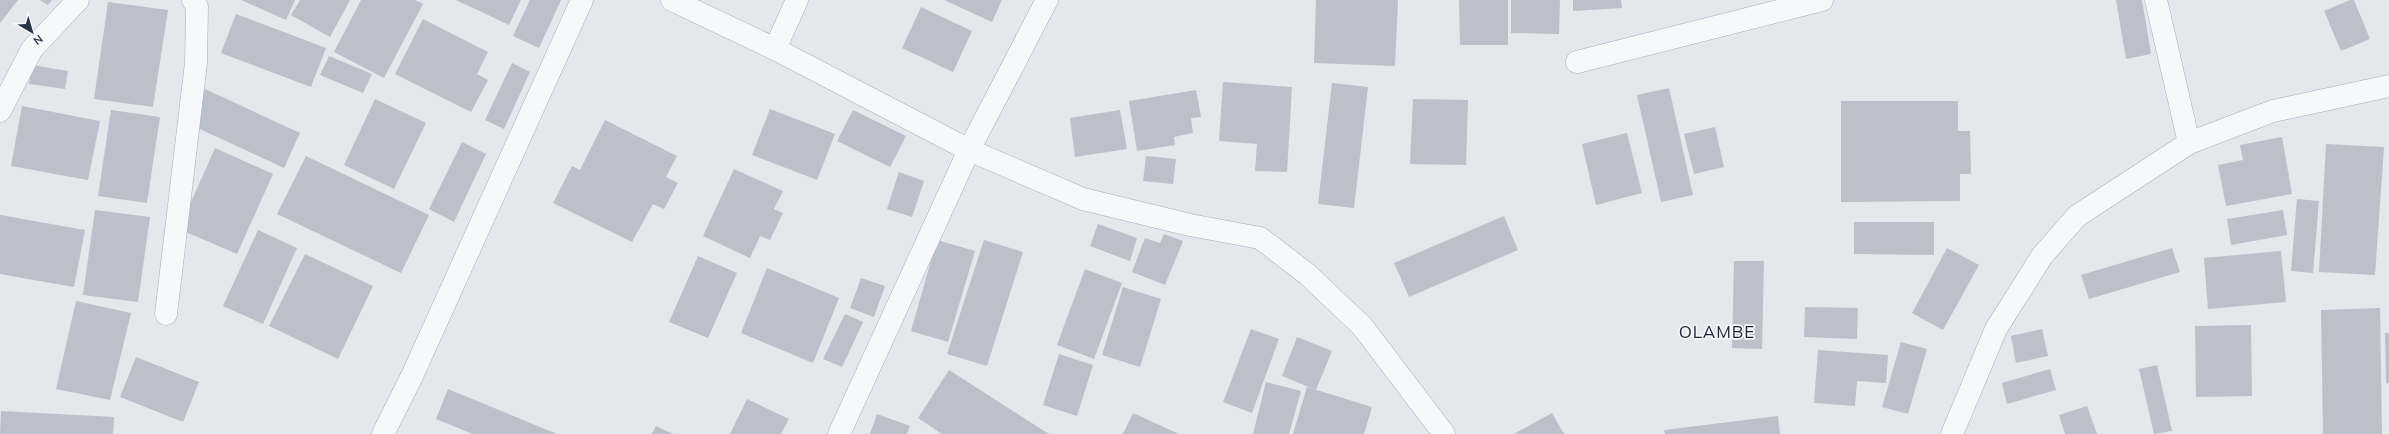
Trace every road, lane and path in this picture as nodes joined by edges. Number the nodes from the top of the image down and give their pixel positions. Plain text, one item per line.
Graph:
1 (78, 0) edge
2 (193, 0) edge
3 (582, 0) edge
4 (672, 0) edge
5 (797, 0) edge
6 (1047, 0) edge
7 (1822, 0) edge
8 (2156, 0) edge
9 (775, 49) junction
10 (1577, 62) dead end
11 (2389, 86) edge
12 (0, 111) edge
13 (2189, 143) junction
14 (969, 150) junction
15 (166, 314) dead end
16 (383, 434) edge
17 (839, 434) edge
18 (1444, 434) edge
19 (1952, 434) edge

1 - 12 street
2 - 15 street
3 - 16 street
4 - 9 street
5 - 9 street
6 - 14 street
7 - 10 street
8 - 13 street
9 - 14 street
11 - 13 street
13 - 19 street
14 - 17 street
14 - 18 street

